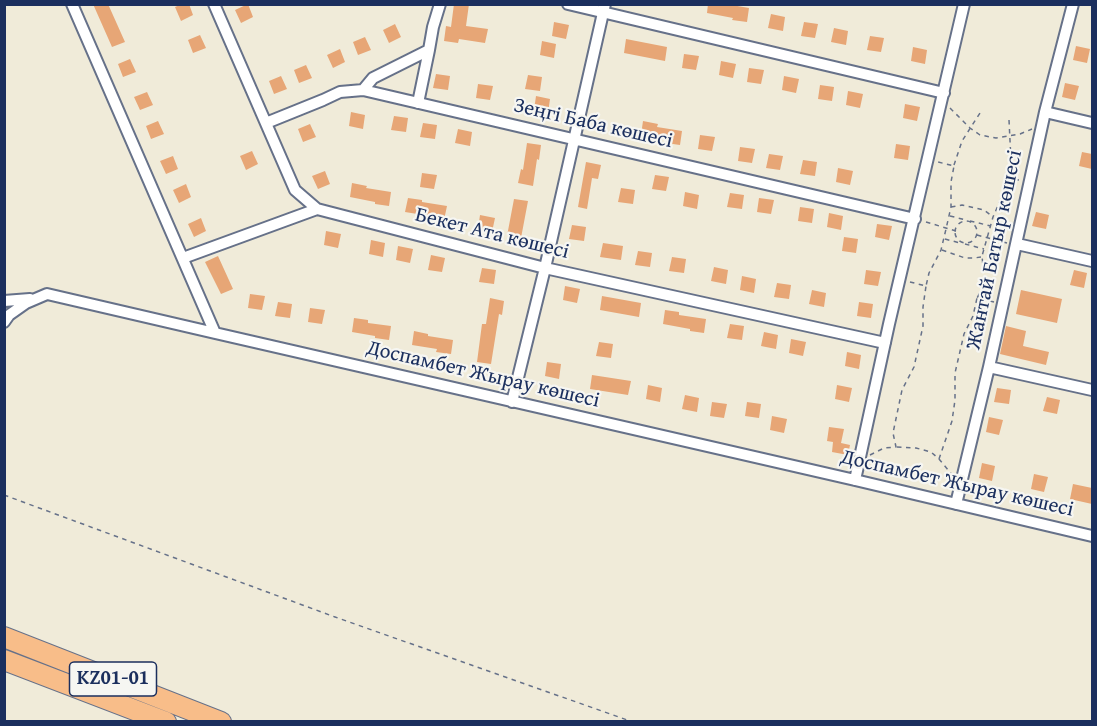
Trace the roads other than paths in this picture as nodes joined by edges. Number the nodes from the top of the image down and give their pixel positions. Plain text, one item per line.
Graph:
1 (72, 4) edge
2 (440, 4) edge
3 (568, 4) edge
4 (964, 4) edge
5 (1073, 4) edge
6 (214, 5) edge
7 (604, 9) edge
8 (429, 51) junction
9 (363, 90) junction
10 (943, 96) junction
11 (418, 103) junction
12 (1044, 117) junction
13 (266, 123) junction
14 (1092, 123) edge
15 (573, 139) junction
16 (317, 209) junction
17 (915, 219) junction
18 (1017, 244) junction
19 (183, 258) junction
20 (1092, 261) edge
21 (545, 268) junction
22 (36, 298) junction
23 (4, 301) edge
24 (4, 322) edge
25 (215, 333) junction
26 (885, 343) junction
27 (989, 367) junction
28 (1092, 390) edge
29 (512, 402) junction
30 (855, 480) junction
31 (956, 504) junction
32 (1092, 536) edge
33 (4, 637) edge
34 (4, 660) edge
35 (166, 722) edge
36 (221, 722) edge

1 - 19 street
2 - 8 street
3 - 7 street
4 - 10 street
5 - 12 street, Жантай Батыр көшесі
6 - 13 street, Бекет Ата көшесі
7 - 10 street
7 - 15 street
8 - 9 street
8 - 11 street
9 - 11 street, Зеңгі Баба көшесі
9 - 13 street, Зеңгі Баба көшесі
10 - 17 street
11 - 15 street, Зеңгі Баба көшесі
12 - 14 street
12 - 18 street, Жантай Батыр көшесі
13 - 16 street, Бекет Ата көшесі
15 - 17 street, Зеңгі Баба көшесі
15 - 21 street
16 - 19 street
16 - 21 street, Бекет Ата көшесі
17 - 26 street
18 - 20 street
18 - 27 street, Жантай Батыр көшесі
19 - 25 street
21 - 26 street, Бекет Ата көшесі
21 - 29 street
22 - 23 street, Доспамбет Жырау көшесі
22 - 24 street
22 - 25 street, Доспамбет Жырау көшесі
25 - 29 street, Доспамбет Жырау көшесі
26 - 30 street
27 - 28 street
27 - 31 street, Жантай Батыр көшесі
29 - 30 street, Доспамбет Жырау көшесі
30 - 31 street, Доспамбет Жырау көшесі
31 - 32 street, Доспамбет Жырау көшесі
33 - 36 highway, KZ01-01
34 - 35 highway, KZ01-01

